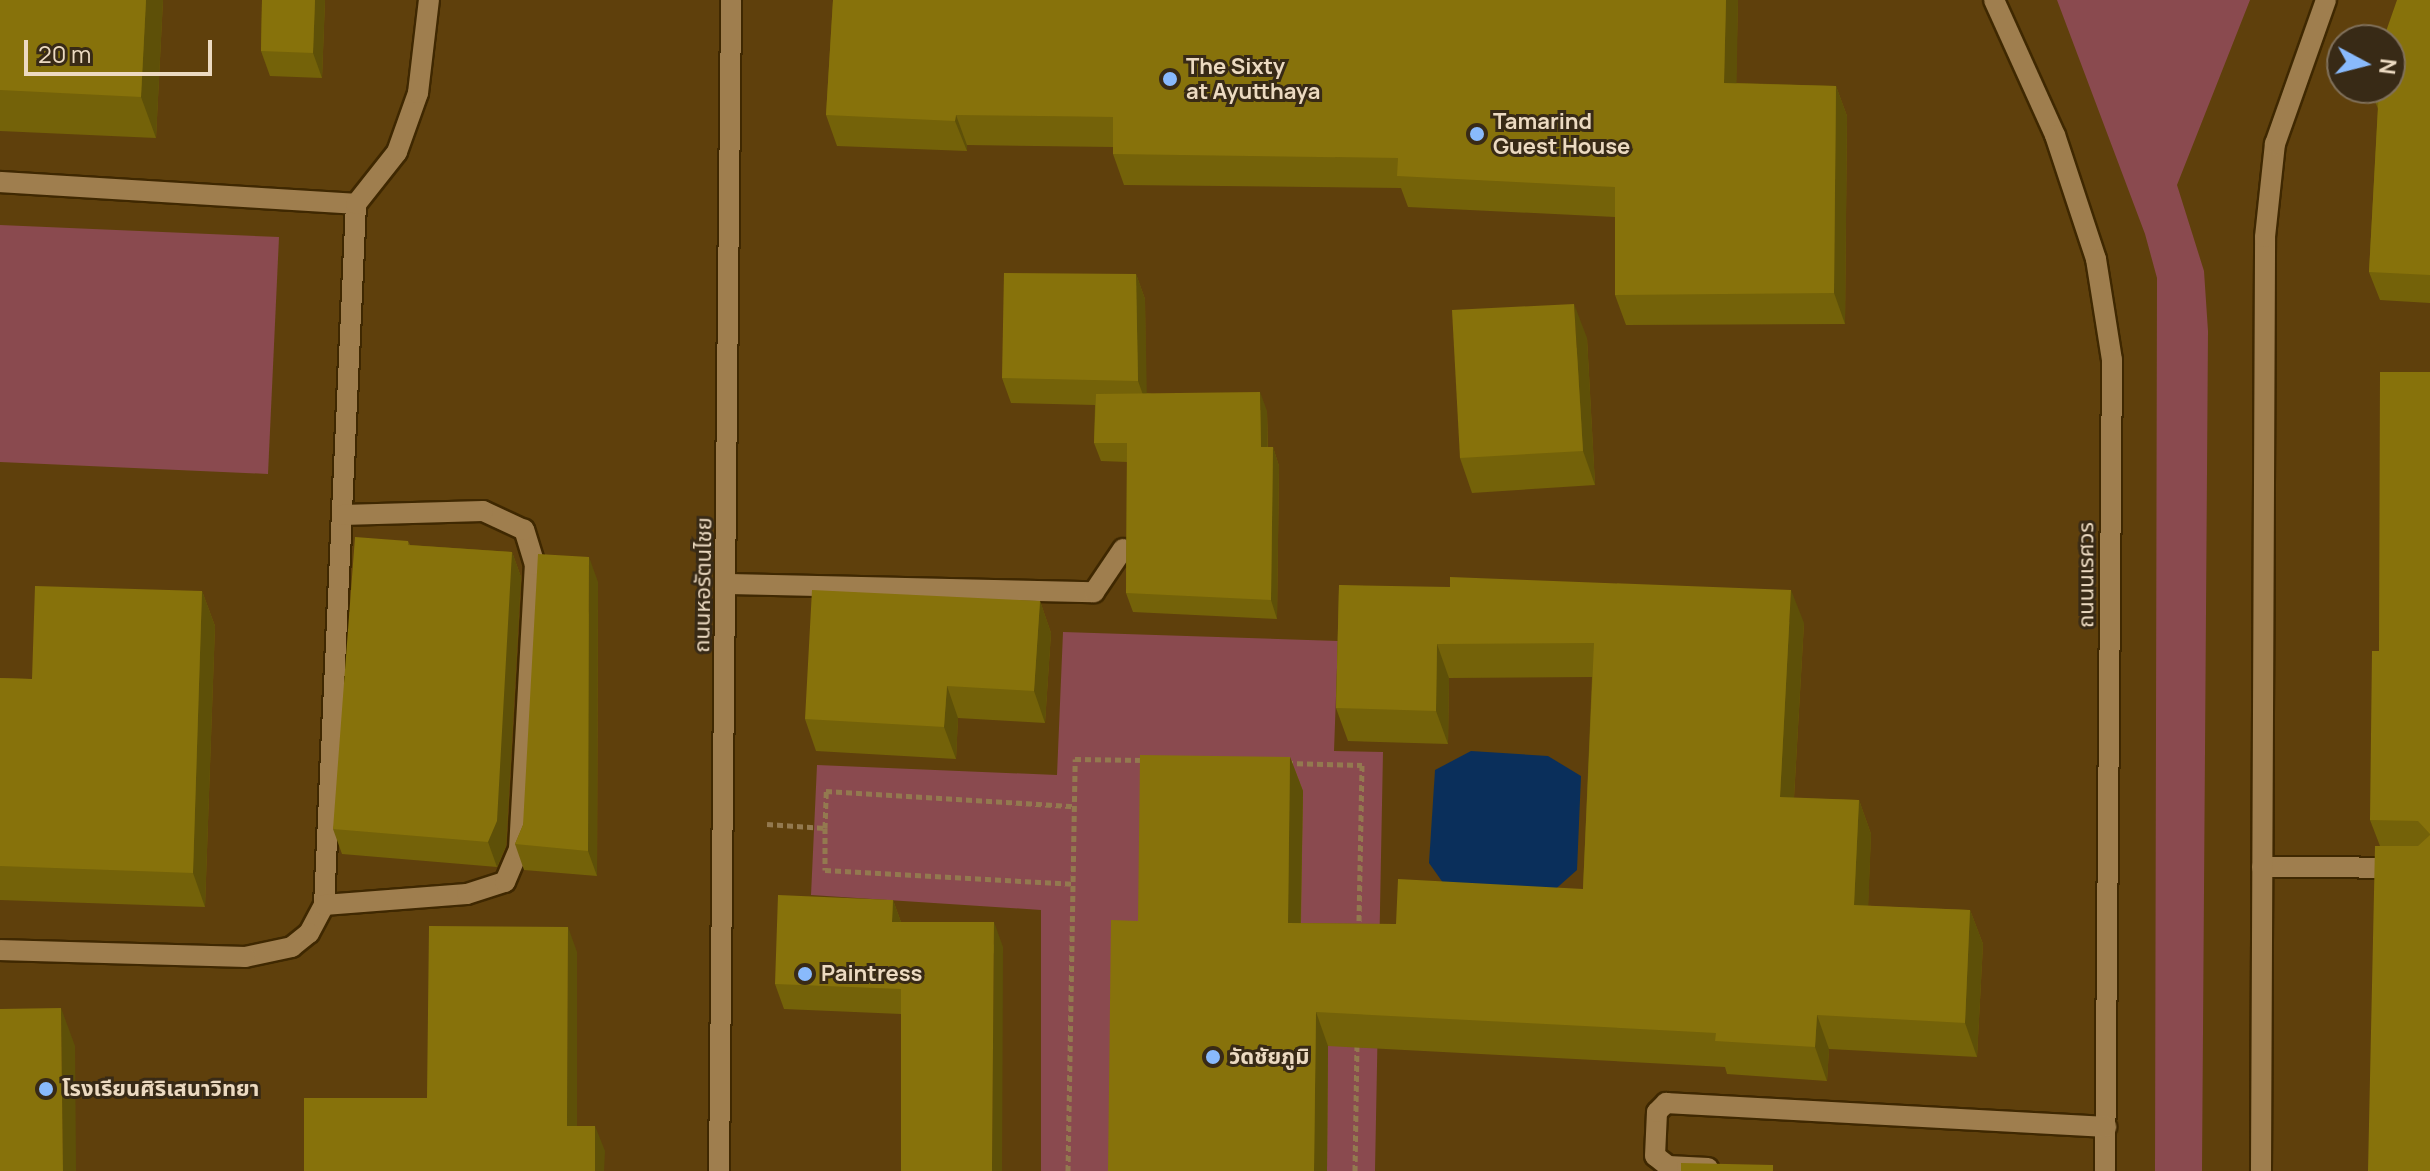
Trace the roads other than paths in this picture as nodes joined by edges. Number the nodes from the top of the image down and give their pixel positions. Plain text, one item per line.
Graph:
1 (429, 0) edge
2 (731, 0) edge
3 (1994, 0) edge
4 (2326, 0) edge
5 (0, 182) edge
6 (356, 204) junction
7 (342, 515) junction
8 (1123, 549) edge
9 (728, 584) junction
10 (2262, 867) junction
11 (2430, 868) edge
12 (324, 905) junction
13 (0, 950) edge
14 (2106, 1127) junction
15 (1729, 1169) edge
16 (719, 1171) edge
17 (2105, 1171) edge
18 (2261, 1171) edge

1 - 6 street
2 - 9 street, ถนนหอรัตนไชย
3 - 14 street, ถนนนเรศวร
4 - 10 street
5 - 6 street
6 - 7 street
7 - 12 street
7 - 12 street
8 - 9 street
9 - 16 street, ถนนหอรัตนไชย
10 - 11 street
10 - 18 street
12 - 13 street
14 - 15 street
14 - 17 street, ถนนนเรศวร

